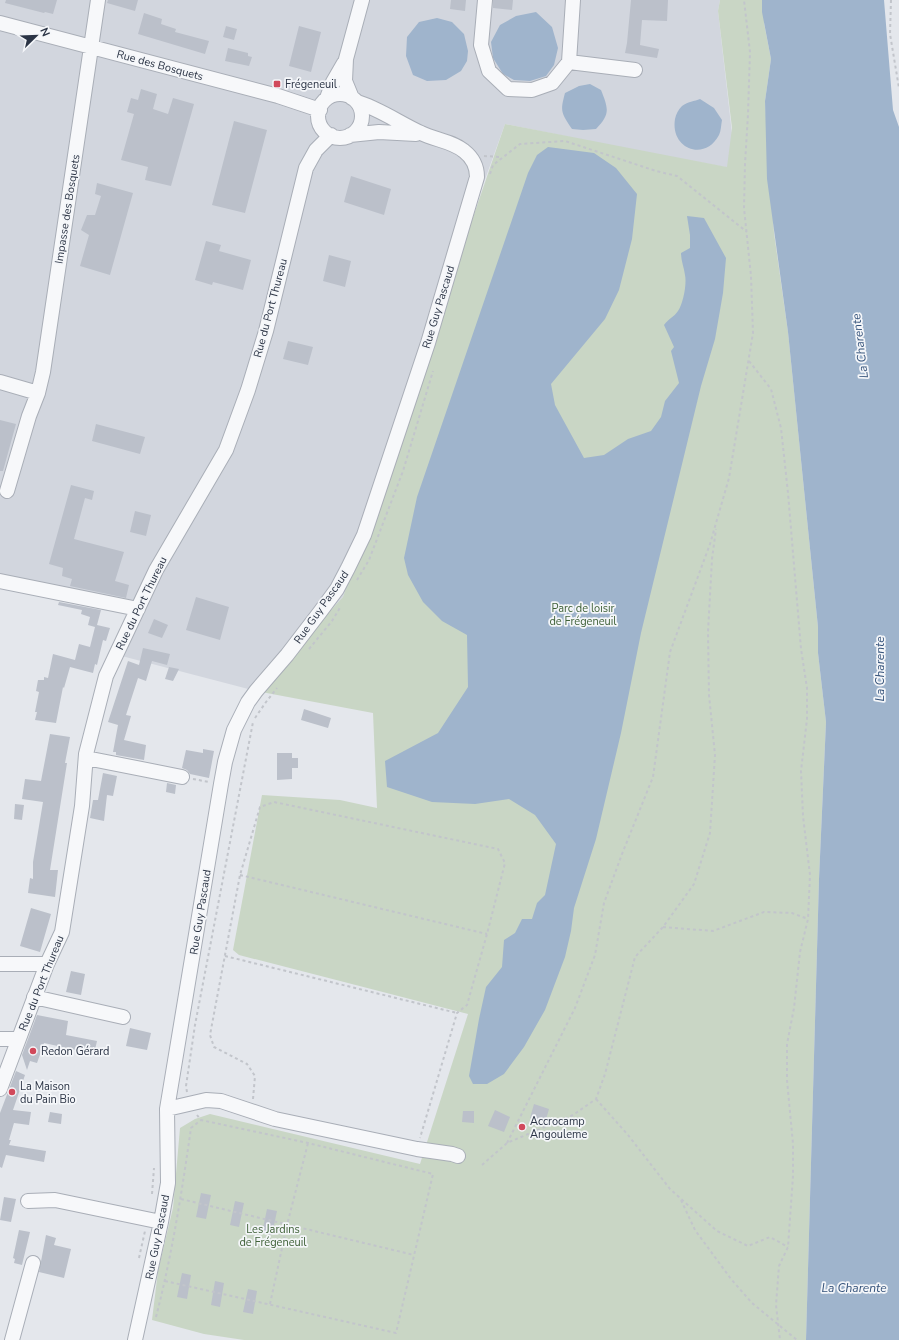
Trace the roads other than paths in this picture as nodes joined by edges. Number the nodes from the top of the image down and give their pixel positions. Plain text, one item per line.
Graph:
1 (98, 0) edge
2 (362, 0) edge
3 (485, 0) edge
4 (573, 0) edge
5 (0, 23) edge
6 (92, 46) junction
7 (346, 59) junction
8 (569, 62) junction
9 (635, 70) dead end
10 (355, 100) junction
11 (324, 104) junction
12 (423, 134) junction
13 (331, 135) junction
14 (350, 135) junction
15 (0, 382) edge
16 (38, 393) junction
17 (7, 491) dead end
18 (0, 581) edge
19 (138, 609) junction
20 (86, 758) junction
21 (182, 777) road end
22 (0, 964) edge
23 (47, 964) junction
24 (34, 997) junction
25 (123, 1017) dead end
26 (0, 1039) edge
27 (18, 1039) junction
28 (0, 1089) edge
29 (167, 1109) junction
30 (458, 1156) dead end
31 (28, 1201) dead end
32 (154, 1220) junction
33 (33, 1263) dead end
34 (12, 1340) edge
35 (135, 1340) edge

1 - 6 street, Impasse des Bosquets
2 - 7 street
3 - 8 street
4 - 8 street
5 - 6 street, Rue des Bosquets
6 - 11 street, Rue des Bosquets
6 - 16 street, Impasse des Bosquets
7 - 10 street
7 - 11 street
8 - 9 street
10 - 11 street
10 - 12 street, Rue Guy Pascaud
10 - 14 street
11 - 13 street
12 - 14 street, Rue Guy Pascaud
12 - 29 street, Rue Guy Pascaud
13 - 14 street
13 - 19 street, Rue du Port Thureau
15 - 16 street
16 - 17 street, Impasse des Bosquets
18 - 19 street
19 - 20 street, Rue du Port Thureau
20 - 21 street
20 - 23 street, Rue du Port Thureau
22 - 23 street
23 - 24 street, Rue du Port Thureau
24 - 25 street
24 - 27 street, Rue du Port Thureau
26 - 27 street
27 - 28 street, Rue du Port Thureau
29 - 30 street
29 - 32 street, Rue Guy Pascaud
31 - 32 street
32 - 35 street, Rue Guy Pascaud
33 - 34 street

